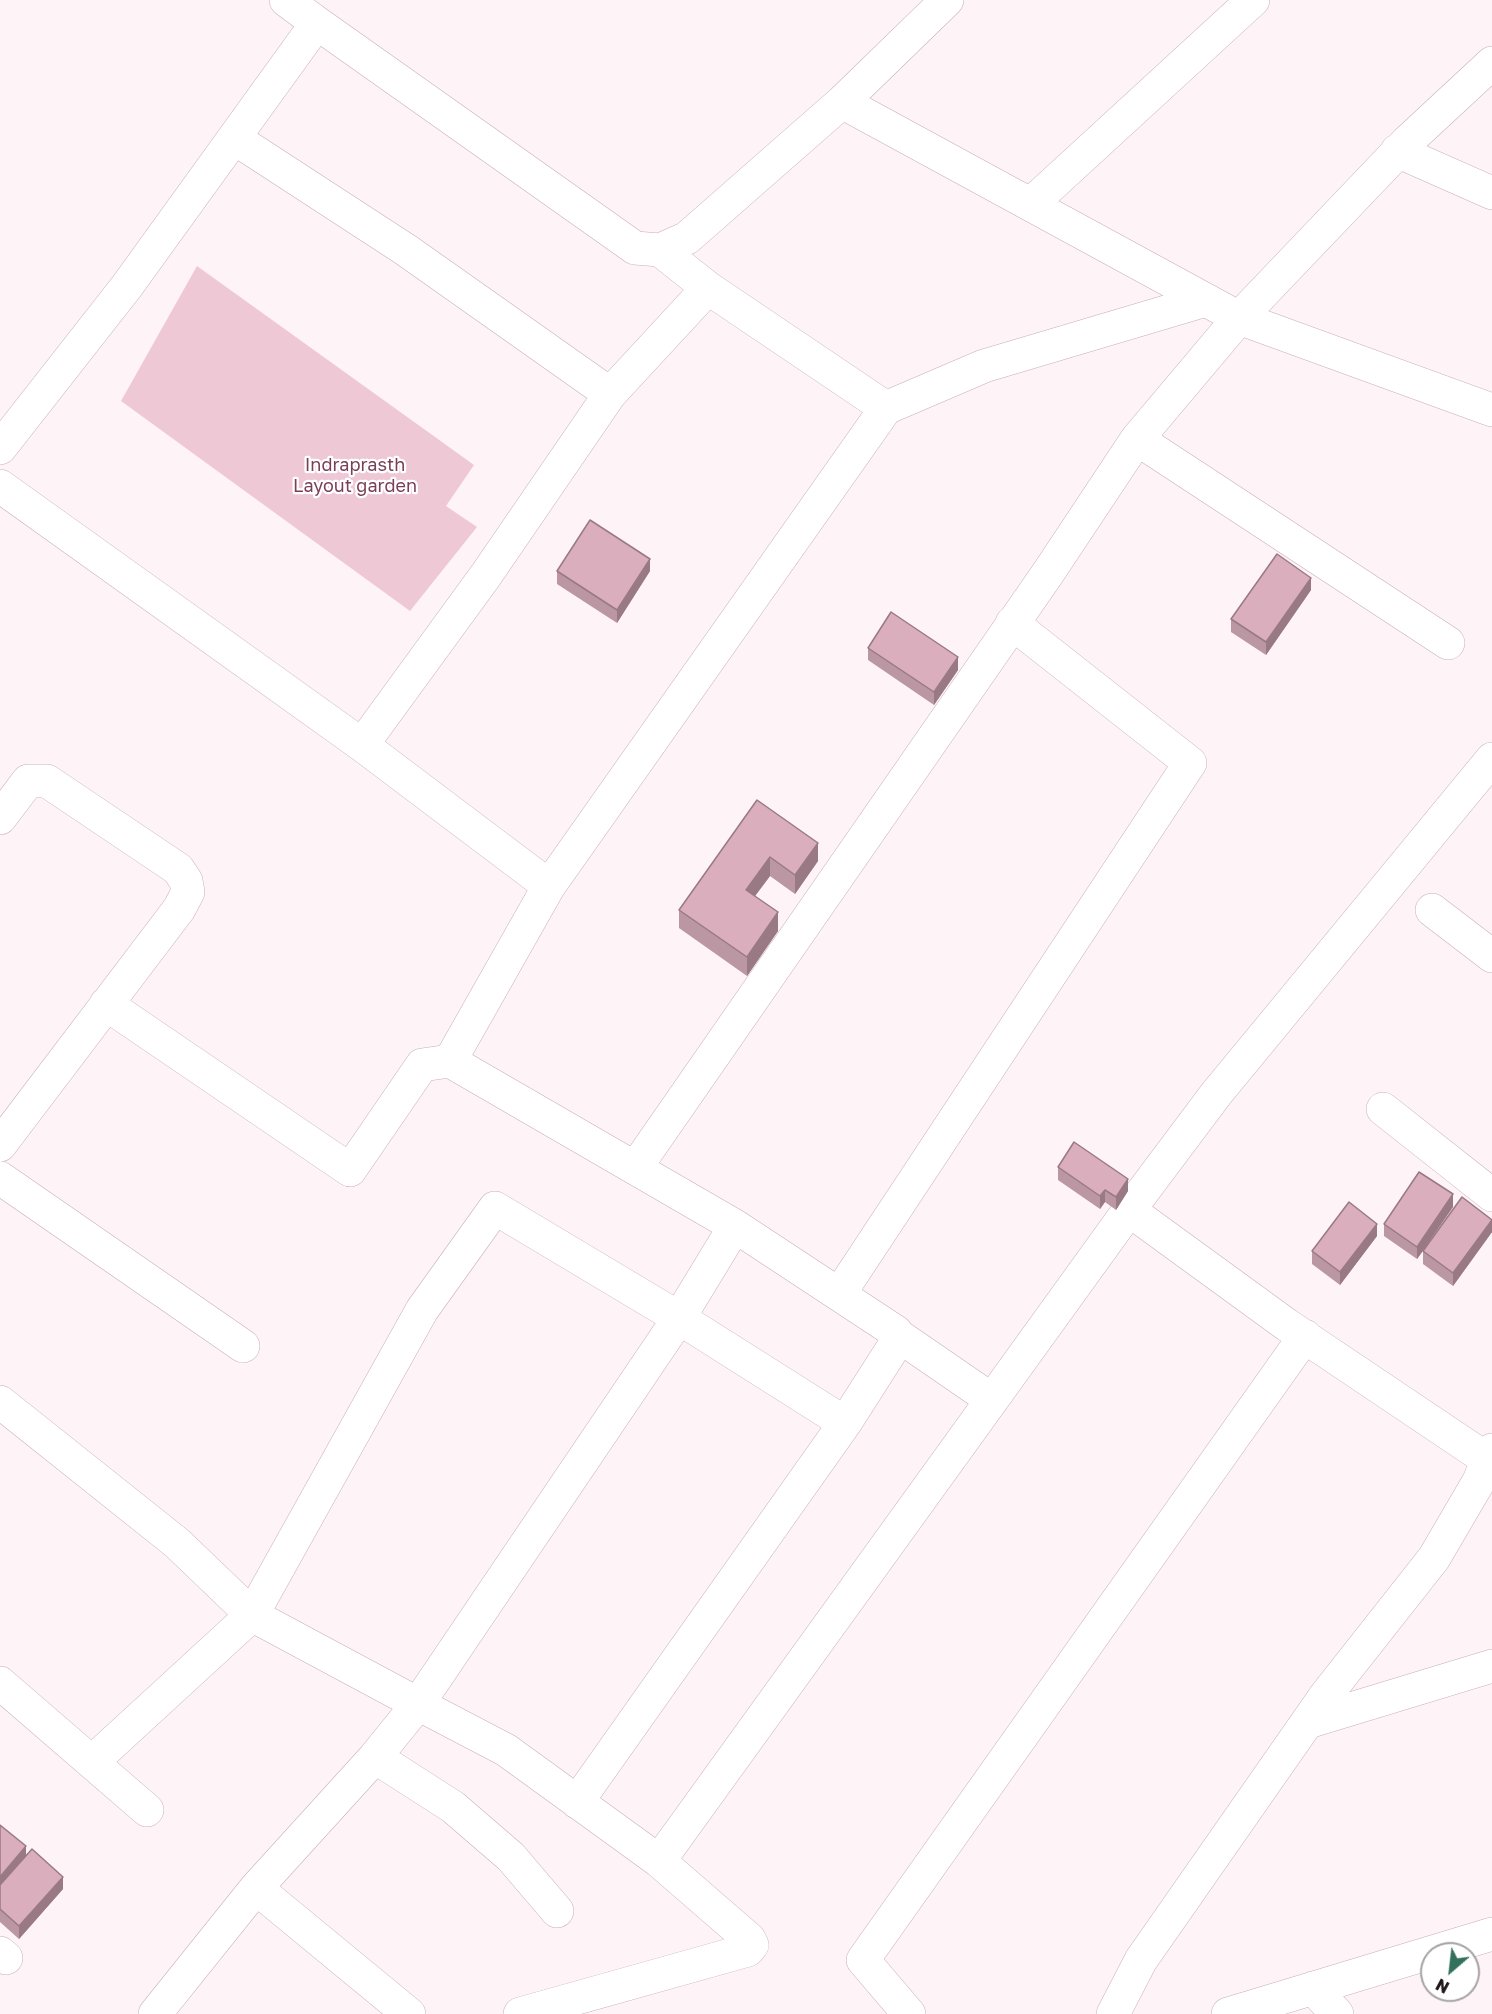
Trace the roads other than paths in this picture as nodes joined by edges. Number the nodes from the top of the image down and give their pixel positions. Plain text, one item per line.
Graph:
1 (286, 0) edge
2 (947, 0) edge
3 (1253, 0) edge
4 (317, 23) junction
5 (1492, 63) edge
6 (842, 102) junction
7 (234, 138) junction
8 (1397, 151) junction
9 (1492, 193) edge
10 (1032, 203) junction
11 (660, 250) junction
12 (708, 288) junction
13 (1206, 300) junction
14 (1239, 318) junction
15 (610, 394) junction
16 (886, 408) junction
17 (1492, 410) edge
18 (1137, 439) junction
19 (0, 448) edge
20 (0, 486) edge
21 (1012, 623) junction
22 (1448, 643) dead end
23 (362, 745) junction
24 (1492, 759) edge
25 (0, 818) edge
26 (549, 886) junction
27 (1432, 910) dead end
28 (1492, 956) edge
29 (106, 1004) junction
30 (450, 1061) junction
31 (1383, 1109) dead end
32 (0, 1145) edge
33 (636, 1167) junction
34 (0, 1178) edge
35 (1492, 1195) edge
36 (1129, 1210) junction
37 (735, 1226) junction
38 (840, 1293) junction
39 (679, 1318) junction
40 (899, 1336) junction
41 (1305, 1336) junction
42 (243, 1346) dead end
43 (992, 1400) junction
44 (0, 1402) edge
45 (845, 1423) junction
46 (1490, 1455) edge
47 (252, 1615) junction
48 (1492, 1666) edge
49 (0, 1683) edge
50 (418, 1704) junction
51 (1308, 1722) junction
52 (375, 1757) junction
53 (92, 1762) junction
54 (577, 1802) junction
55 (147, 1810) dead end
56 (658, 1861) junction
57 (256, 1888) junction
58 (558, 1911) dead end
59 (1492, 1934) edge
60 (1313, 1988) junction
61 (155, 2014) edge
62 (409, 2014) edge
63 (520, 2014) edge
64 (909, 2014) edge
65 (1113, 2014) edge
66 (1228, 2014) edge
67 (1337, 2014) edge

1 - 4 street
2 - 6 street
3 - 10 street
4 - 7 street
4 - 11 street
5 - 8 street
6 - 10 street
6 - 11 street
7 - 15 street
7 - 19 street
8 - 9 street
8 - 14 street
10 - 13 street
11 - 12 street
12 - 15 street
12 - 16 street
13 - 14 street
13 - 16 street
14 - 17 street
14 - 18 street
15 - 23 street
16 - 26 street
18 - 21 street
18 - 22 street
20 - 23 street
21 - 33 street
21 - 38 street
23 - 26 street
24 - 36 street
25 - 29 street
26 - 30 street
27 - 28 street
29 - 30 street
29 - 32 street
30 - 33 street
31 - 35 street
33 - 37 street
34 - 42 street
36 - 41 street
36 - 43 street
37 - 38 street
37 - 39 street
38 - 40 street
39 - 45 street
39 - 47 street
39 - 50 street
40 - 43 street
40 - 45 street
41 - 46 street
41 - 64 street
43 - 56 street
44 - 47 street
45 - 54 street
46 - 51 street
47 - 50 street
47 - 53 street
48 - 51 street
49 - 53 street
50 - 52 street
50 - 54 street
51 - 65 street
52 - 57 street
52 - 58 street
53 - 55 street
54 - 56 street
56 - 63 street
57 - 61 street
57 - 62 street
59 - 60 street
60 - 66 street
60 - 67 street

